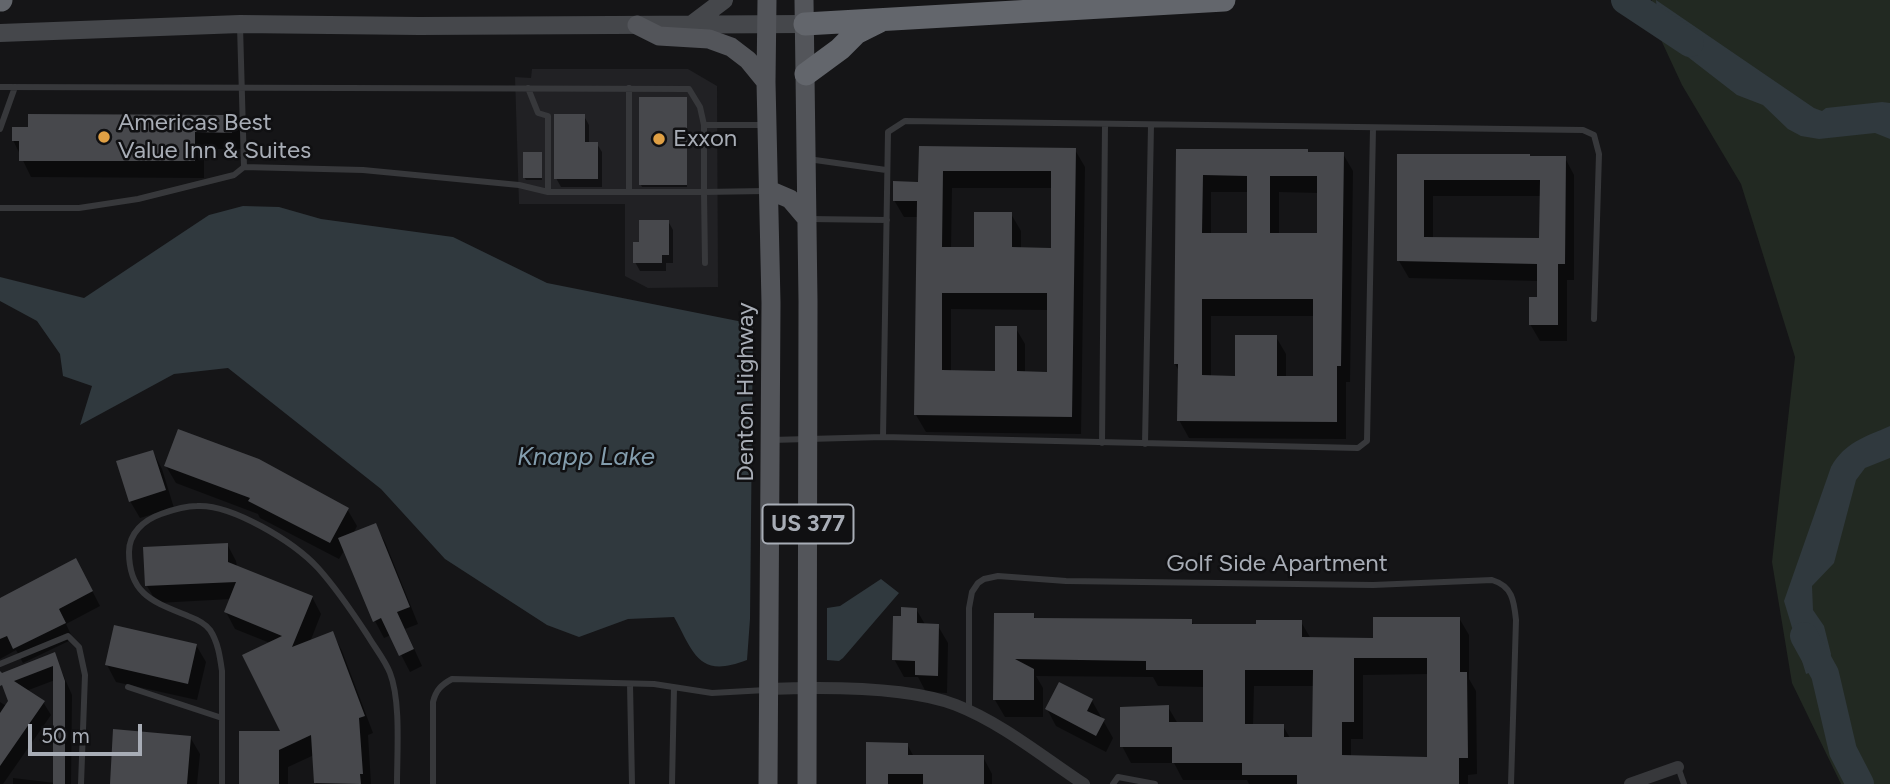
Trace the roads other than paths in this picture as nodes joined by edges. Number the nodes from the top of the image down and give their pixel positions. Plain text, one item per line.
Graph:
1 (724, 0) edge
2 (767, 0) edge
3 (804, 0) edge
4 (1114, 0) edge
5 (1224, 0) edge
6 (1090, 7) junction
7 (881, 21) junction
8 (240, 24) junction
9 (767, 24) junction
10 (804, 24) junction
11 (638, 25) junction
12 (691, 25) junction
13 (0, 33) edge
14 (806, 74) junction
15 (766, 82) junction
16 (242, 86) junction
17 (0, 87) edge
18 (15, 87) junction
19 (528, 88) junction
20 (629, 88) junction
21 (704, 125) junction
22 (767, 125) junction
23 (1105, 125) junction
24 (1151, 125) junction
25 (1373, 128) junction
26 (0, 130) edge
27 (806, 159) junction
28 (244, 167) junction
29 (886, 170) junction
30 (769, 190) junction
31 (548, 192) junction
32 (629, 192) junction
33 (704, 192) junction
34 (0, 208) edge
35 (807, 219) junction
36 (887, 220) junction
37 (705, 263) dead end
38 (1594, 319) dead end
39 (883, 437) junction
40 (808, 438) junction
41 (771, 440) junction
42 (1102, 443) junction
43 (1145, 444) junction
44 (0, 664) edge
45 (630, 684) junction
46 (128, 687) dead end
47 (807, 687) junction
48 (674, 688) junction
49 (768, 689) junction
50 (969, 711) junction
51 (222, 718) junction
52 (1678, 768) joint
53 (81, 784) edge
54 (222, 784) edge
55 (397, 784) edge
56 (433, 784) edge
57 (632, 784) edge
58 (672, 784) edge
59 (768, 784) edge
60 (807, 784) edge
61 (1084, 784) edge
62 (1113, 784) edge
63 (1155, 784) edge
64 (1511, 784) edge
65 (1630, 784) edge
66 (1684, 784) edge

1 - 12 main road
2 - 9 main road, Denton Highway / US 377
3 - 10 main road, US 377
4 - 6 highway
5 - 6 highway
6 - 7 highway
7 - 10 highway
7 - 14 highway
8 - 11 main road
8 - 13 main road
8 - 16 lane
9 - 10 main road
9 - 12 main road
9 - 15 main road, Denton Highway / US 377
10 - 14 main road, US 377
11 - 12 main road
11 - 15 main road
14 - 27 main road, US 377
15 - 22 main road, Denton Highway / US 377
16 - 18 lane
16 - 19 lane
16 - 28 lane
17 - 18 lane
18 - 26 lane
19 - 20 lane
19 - 31 lane
20 - 21 lane
20 - 32 lane
21 - 22 lane
21 - 33 lane
22 - 30 main road, Denton Highway / US 377
23 - 24 lane
23 - 29 lane
23 - 42 lane
24 - 25 lane
24 - 43 lane
25 - 38 lane
25 - 43 lane
27 - 29 lane
27 - 35 main road, US 377
28 - 31 lane
28 - 34 lane
29 - 36 lane
30 - 33 lane
30 - 35 main road
30 - 41 main road, Denton Highway / US 377
31 - 32 lane
32 - 33 lane
33 - 37 lane
35 - 36 lane
35 - 40 main road, US 377
36 - 39 lane
39 - 40 lane
39 - 42 lane
40 - 41 lane
40 - 47 main road, US 377
41 - 49 main road, Denton Highway / US 377
42 - 43 lane
44 - 53 lane
45 - 48 lane
45 - 56 lane
45 - 57 lane
46 - 51 lane
47 - 49 street
47 - 50 street
47 - 60 main road, US 377
48 - 49 lane
48 - 58 lane
49 - 59 main road, Denton Highway / US 377
50 - 61 street
50 - 64 lane, Golf Side Apartment
51 - 54 lane
51 - 55 lane
52 - 65 street
52 - 66 lane
62 - 63 lane

